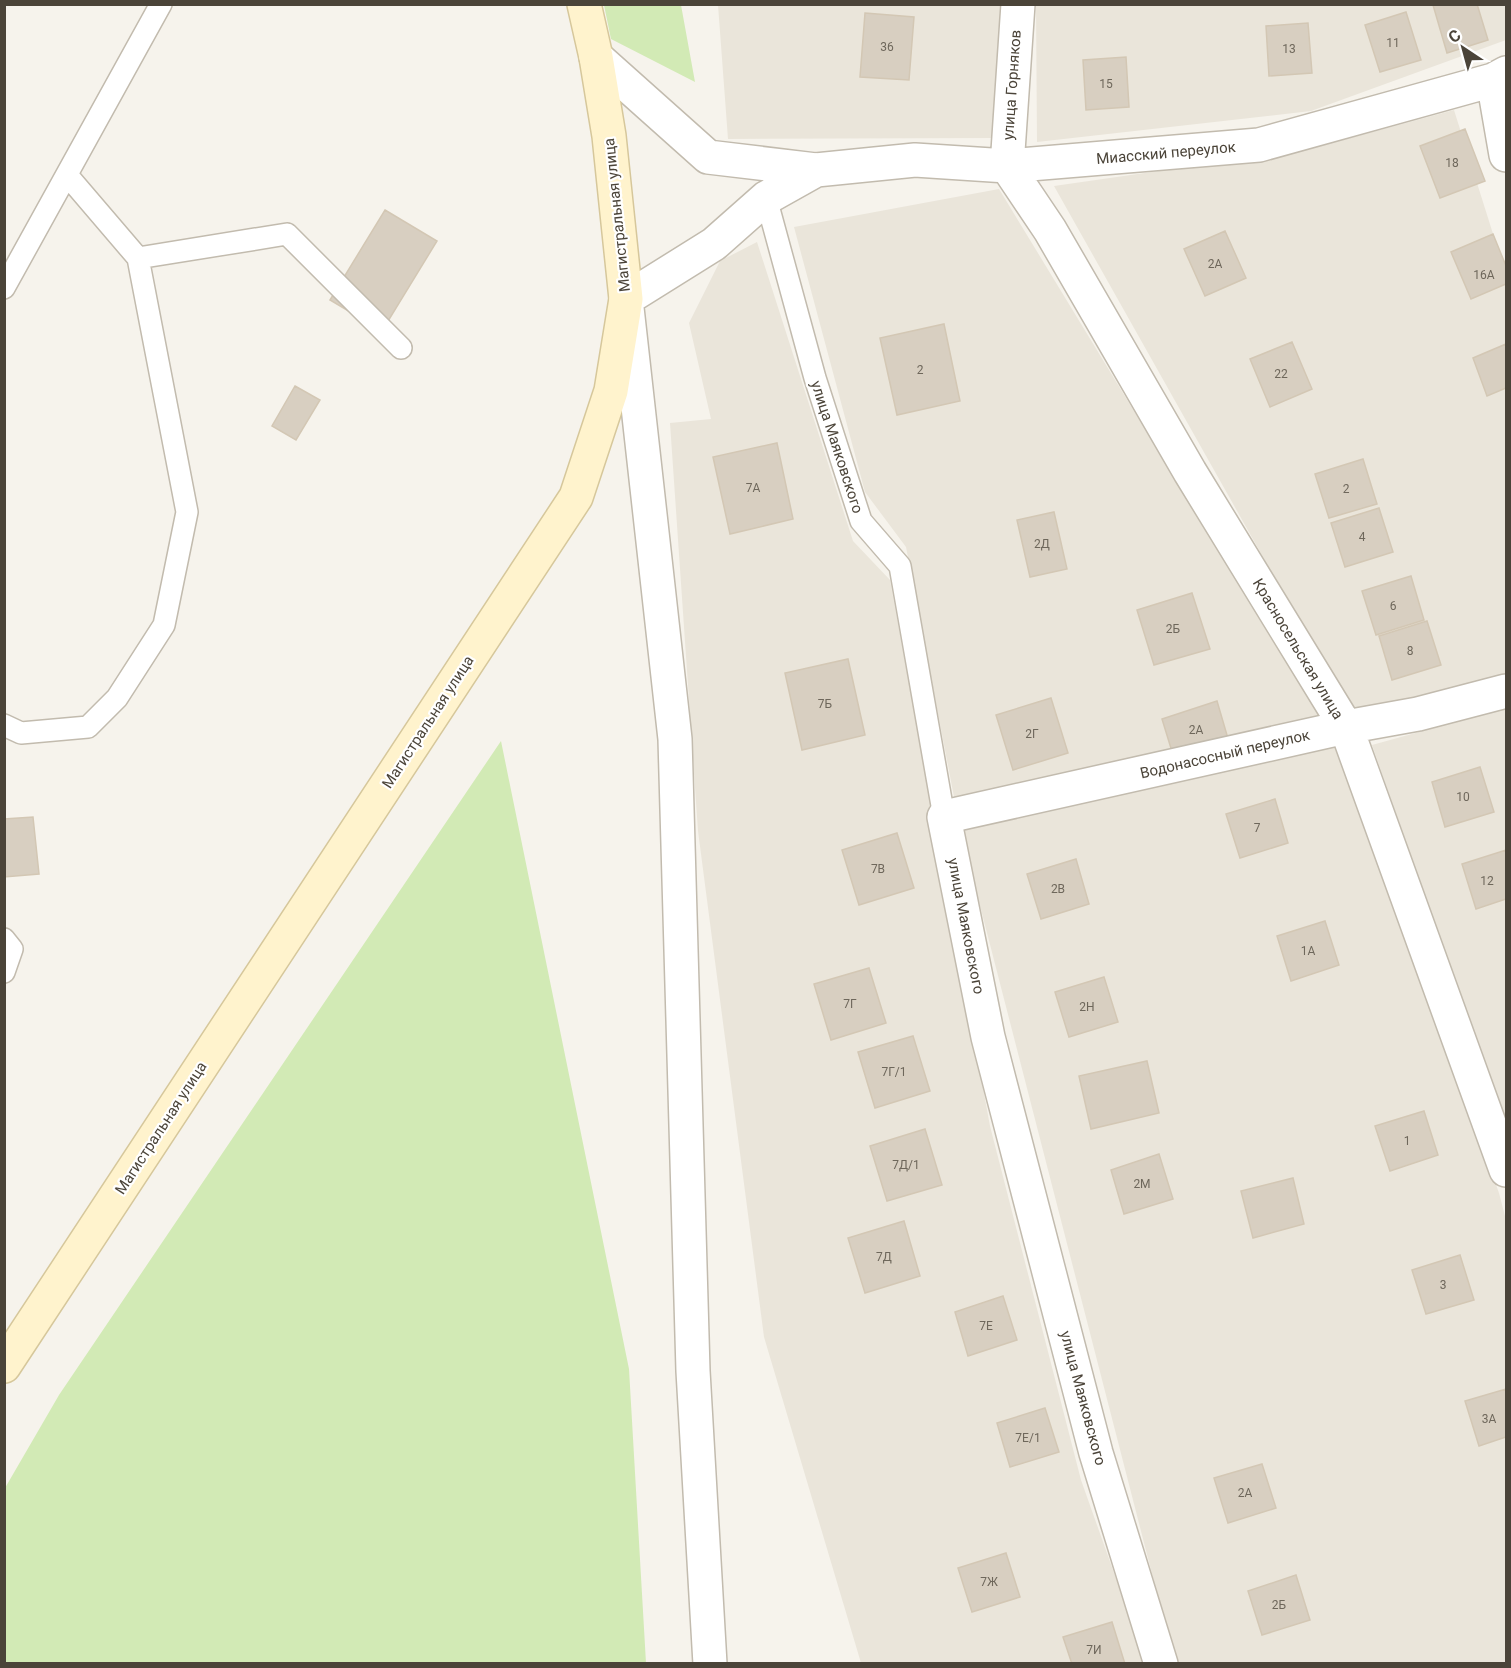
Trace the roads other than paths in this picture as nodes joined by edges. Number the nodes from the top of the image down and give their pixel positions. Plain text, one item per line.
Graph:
1 (161, 4) edge
2 (584, 4) edge
3 (1018, 4) edge
4 (596, 57) junction
5 (1500, 77) edge
6 (1506, 155) edge
7 (1007, 166) junction
8 (816, 170) junction
9 (67, 175) junction
10 (766, 198) junction
11 (138, 258) junction
12 (4, 288) edge
13 (626, 299) junction
14 (401, 348) dead end
15 (1506, 691) edge
16 (4, 725) edge
17 (1346, 727) junction
18 (944, 817) junction
19 (4, 939) edge
20 (4, 972) edge
21 (1506, 1170) edge
22 (4, 1366) edge
23 (710, 1664) edge
24 (1161, 1664) edge

1 - 9 lane
2 - 4 street, Магистральная улица
3 - 7 street, улица Горняков
4 - 8 street, Миасский переулок
4 - 13 street, Магистральная улица
5 - 6 street
5 - 7 street, Миасский переулок
7 - 8 street, Миасский переулок
7 - 17 street, Красносельская улица
8 - 10 street, Миасский переулок
9 - 11 lane
9 - 12 lane
10 - 13 street, Миасский переулок
10 - 18 lane, улица Маяковского
11 - 14 lane
11 - 16 lane
13 - 22 street, Магистральная улица
13 - 23 street
15 - 17 street, Водонасосный переулок
17 - 18 street, Водонасосный переулок
17 - 21 street, Красносельская улица
18 - 24 street, улица Маяковского
19 - 20 lane

